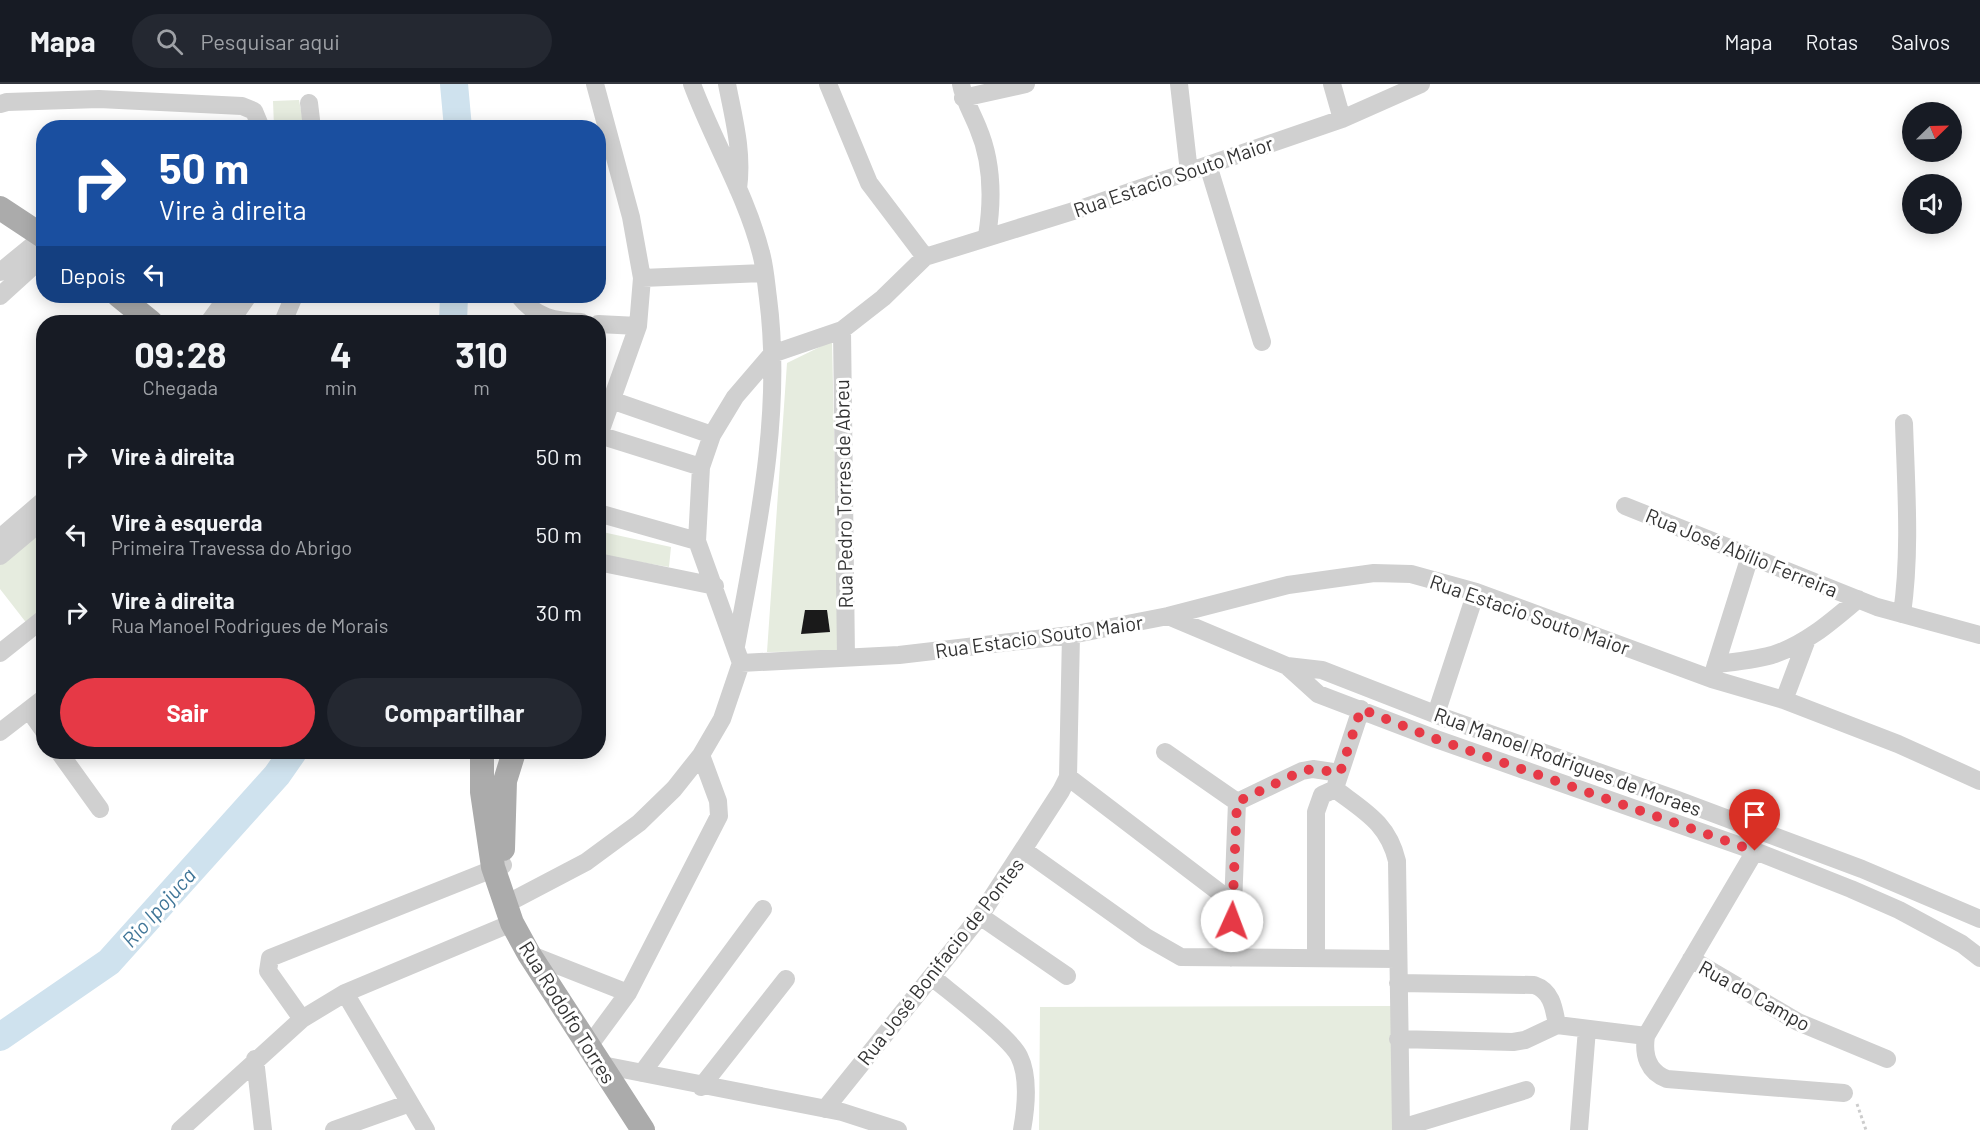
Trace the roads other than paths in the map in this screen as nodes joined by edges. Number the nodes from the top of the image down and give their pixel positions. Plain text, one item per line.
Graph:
1 (595, 84) edge
2 (692, 84) edge
3 (727, 84) edge
4 (828, 84) edge
5 (1026, 84) edge
6 (1179, 84) edge
7 (1332, 84) edge
8 (1421, 84) edge
9 (98, 91) edge
10 (962, 91) edge
11 (53, 92) edge
12 (309, 103) dead end
13 (0, 104) edge
14 (258, 119) edge
15 (1342, 119) junction
16 (311, 120) edge
17 (605, 120) edge
18 (606, 125) edge
19 (1208, 165) junction
20 (1188, 172) junction
21 (738, 190) junction
22 (0, 208) edge
23 (987, 236) junction
24 (36, 238) edge
25 (36, 249) edge
26 (36, 252) edge
27 (926, 257) junction
28 (0, 272) edge
29 (764, 273) junction
30 (642, 278) junction
31 (0, 296) edge
32 (134, 303) edge
33 (526, 303) edge
34 (145, 315) edge
35 (538, 315) edge
36 (606, 324) edge
37 (638, 326) junction
38 (842, 330) junction
39 (1262, 342) dead end
40 (772, 354) junction
41 (611, 400) junction
42 (606, 415) edge
43 (1904, 423) dead end
44 (712, 435) junction
45 (606, 438) edge
46 (701, 467) junction
47 (1625, 506) dead end
48 (36, 507) edge
49 (606, 515) edge
50 (36, 526) edge
51 (0, 538) edge
52 (697, 541) junction
53 (0, 556) edge
54 (1750, 556) junction
55 (606, 564) edge
56 (715, 586) junction
57 (1476, 592) junction
58 (1858, 599) junction
59 (1902, 614) junction
60 (1168, 616) junction
61 (36, 626) edge
62 (1071, 635) junction
63 (1980, 635) edge
64 (1807, 639) junction
65 (0, 653) edge
66 (738, 656) junction
67 (846, 658) junction
68 (1287, 666) junction
69 (1714, 671) junction
70 (1784, 700) junction
71 (36, 704) edge
72 (1361, 709) junction
73 (29, 710) junction
74 (1440, 716) junction
75 (36, 720) edge
76 (0, 732) edge
77 (1436, 739) junction
78 (1165, 752) dead end
79 (701, 755) junction
80 (64, 759) edge
81 (482, 759) edge
82 (512, 759) edge
83 (1565, 762) junction
84 (1068, 777) junction
85 (1337, 781) junction
86 (1980, 781) edge
87 (1558, 782) junction
88 (1237, 802) junction
89 (100, 809) dead end
90 (1025, 851) junction
91 (1755, 851) junction
92 (498, 866) junction
93 (1232, 902) junction
94 (507, 906) junction
95 (763, 909) dead end
96 (980, 916) junction
97 (1977, 918) edge
98 (1962, 944) junction
99 (530, 954) junction
100 (1231, 958) junction
101 (1316, 958) junction
102 (1980, 958) edge
103 (1397, 959) junction
104 (1691, 959) junction
105 (1068, 976) dead end
106 (932, 977) junction
107 (786, 979) dead end
108 (1398, 983) junction
109 (345, 993) junction
110 (628, 993) junction
111 (302, 1019) junction
112 (1557, 1025) junction
113 (1587, 1029) junction
114 (1398, 1039) junction
115 (1645, 1042) junction
116 (596, 1056) junction
117 (255, 1059) junction
118 (1887, 1059) dead end
119 (642, 1073) junction
120 (701, 1087) junction
121 (1526, 1090) dead end
122 (1844, 1093) road end
123 (410, 1103) junction
124 (825, 1108) junction
125 (1401, 1129) edge
126 (180, 1130) edge
127 (262, 1130) edge
128 (334, 1130) edge
129 (426, 1130) edge
130 (644, 1130) edge
131 (898, 1130) edge
132 (1022, 1130) edge
133 (1579, 1130) edge

1 - 17 street
2 - 21 street
3 - 21 street
4 - 27 street
5 - 10 street
6 - 20 street
7 - 15 street
8 - 15 street, Rua Estacio Souto Maior
9 - 11 street
9 - 14 street
10 - 23 street
11 - 13 street
12 - 16 street
15 - 19 street, Rua Estacio Souto Maior
18 - 30 street
19 - 20 street, Rua Estacio Souto Maior
19 - 39 street
20 - 23 street, Rua Estacio Souto Maior
21 - 29 street
22 - 24 main road
23 - 27 street, Rua Estacio Souto Maior
25 - 28 street
26 - 31 street
27 - 38 street, Rua Estacio Souto Maior
29 - 30 street
29 - 40 street
30 - 37 street
32 - 34 main road
33 - 35 street
36 - 37 street
37 - 41 street
38 - 40 street, Rua Estacio Souto Maior
38 - 67 street, Rua Pedro Torres de Abreu
40 - 44 street
40 - 66 street
41 - 42 street
41 - 44 street
43 - 59 street
44 - 46 street
45 - 46 street
46 - 52 street
47 - 54 street, Rua José Abílio Ferreira
48 - 51 street
49 - 52 street
50 - 53 street
52 - 56 street
54 - 58 street, Rua José Abílio Ferreira
54 - 69 street
55 - 56 street
56 - 66 street
57 - 60 street, Rua Estacio Souto Maior
57 - 69 street, Rua Estacio Souto Maior
57 - 74 street
58 - 59 street, Rua José Abílio Ferreira
58 - 64 street
59 - 63 street, Rua José Abílio Ferreira
60 - 62 street, Rua Estacio Souto Maior
60 - 68 street
61 - 65 street
62 - 67 street, Rua Estacio Souto Maior
62 - 84 street, Rua José Bonifacio de Pontes
64 - 69 street
64 - 70 street
66 - 67 street, Rua Estacio Souto Maior
66 - 79 street
68 - 72 street
68 - 74 street, Rua Manoel Rodrigues de Moraes
69 - 70 street, Rua Estacio Souto Maior
70 - 86 street, Rua Estacio Souto Maior
71 - 73 street
72 - 77 street
72 - 85 street
73 - 75 street
73 - 76 street
74 - 77 street
74 - 83 street, Rua Manoel Rodrigues de Moraes
77 - 87 street
78 - 88 street
79 - 94 street
79 - 110 street
80 - 89 street
81 - 92 main road
82 - 92 main road
83 - 87 street
83 - 97 street, Rua Manoel Rodrigues de Moraes
84 - 90 street, Rua José Bonifacio de Pontes
84 - 93 street
85 - 88 street
85 - 101 street
85 - 103 street
87 - 91 street
88 - 93 street
90 - 96 street, Rua José Bonifacio de Pontes
90 - 100 street
91 - 98 street
91 - 104 street
92 - 94 main road
92 - 111 street
93 - 100 street
94 - 99 main road, Rua Rodolfo Torres
94 - 109 street
95 - 119 street
96 - 105 street
96 - 106 street, Rua José Bonifacio de Pontes
97 - 98 street
98 - 102 street
99 - 110 street
99 - 116 main road, Rua Rodolfo Torres
100 - 101 street
101 - 103 street
103 - 108 street
104 - 115 street
104 - 118 street, Rua do Campo
106 - 124 street, Rua José Bonifacio de Pontes
106 - 132 street
107 - 120 street
108 - 112 street
108 - 114 street
109 - 111 street
109 - 123 street
110 - 116 street
111 - 117 street
112 - 113 street
112 - 114 street
113 - 115 street
113 - 133 street
114 - 125 street
115 - 122 street
116 - 119 street
116 - 130 main road, Rua Rodolfo Torres
117 - 126 street
117 - 127 street
119 - 120 street
120 - 124 street
121 - 125 street
123 - 128 street
123 - 129 street
124 - 131 street

